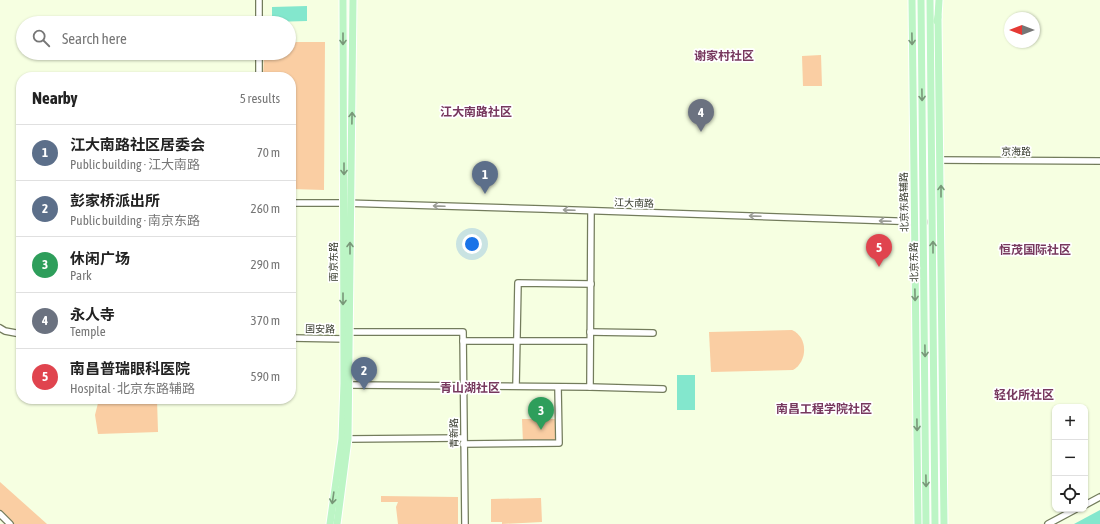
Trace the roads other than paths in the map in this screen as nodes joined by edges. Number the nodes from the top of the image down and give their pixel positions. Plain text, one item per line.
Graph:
1 (259, 0) edge
2 (343, 0) edge
3 (353, 0) edge
4 (912, 0) edge
5 (915, 0) edge
6 (921, 0) edge
7 (930, 0) edge
8 (939, 0) edge
9 (259, 16) edge
10 (938, 17) junction
11 (921, 19) junction
12 (930, 36) junction
13 (259, 60) edge
14 (259, 72) edge
15 (932, 160) junction
16 (940, 160) junction
17 (1100, 161) edge
18 (296, 203) edge
19 (347, 203) junction
20 (591, 210) junction
21 (914, 222) junction
22 (924, 222) junction
23 (591, 284) junction
24 (0, 328) edge
25 (590, 332) junction
26 (16, 333) edge
27 (653, 333) dead end
28 (346, 335) junction
29 (296, 338) edge
30 (463, 341) junction
31 (516, 341) junction
32 (590, 342) junction
33 (350, 385) junction
34 (463, 386) junction
35 (516, 386) junction
36 (558, 387) junction
37 (590, 387) junction
38 (663, 389) dead end
39 (348, 438) junction
40 (463, 441) junction
41 (1100, 497) edge
42 (1088, 503) edge
43 (1070, 512) edge
44 (0, 514) edge
45 (10, 524) edge
46 (330, 524) edge
47 (337, 524) edge
48 (465, 524) edge
49 (918, 524) edge
50 (926, 524) edge
51 (935, 524) edge
52 (944, 524) edge
53 (1048, 524) edge

1 - 9 street
2 -> 19 main road, 南京东路
19 -> 3 main road, 南京东路
4 -> 21 main road, 北京东路辅路
5 - 11 main road
6 - 11 main road, 北京东路
7 - 12 main road, 北京东路
8 - 10 main road
10 - 12 main road
10 - 16 main road
11 -> 22 main road, 北京东路
12 - 15 main road, 北京东路
13 - 14 street
15 - 16 street, 京海路
51 -> 15 main road, 北京东路
16 - 17 street, 京海路
52 -> 16 main road
18 - 19 street, 江大南路
20 -> 19 street, 江大南路
19 - 28 main road, 南京东路
21 -> 20 street, 江大南路
20 - 23 street
21 - 22 street, 江大南路
21 -> 49 main road, 北京东路辅路
22 -> 50 main road, 北京东路
23 - 25 street
23 - 31 street
24 - 26 street
25 - 27 street
25 - 32 street
28 - 29 street, 国安路
28 - 30 street, 国安路
28 - 33 main road, 南京东路
28 -> 46 main road, 南京东路
30 - 31 street
30 - 34 street, 青新路
31 - 32 street
31 - 35 street
32 - 37 street
33 - 34 street
33 - 39 main road, 南京东路
34 - 35 street
34 - 40 street, 青新路
35 - 36 street
36 - 37 street
36 - 40 street
37 - 38 street
39 - 40 street
39 - 47 main road, 南京东路
40 - 48 street, 青新路
41 - 42 street
43 - 53 street
44 - 45 street

